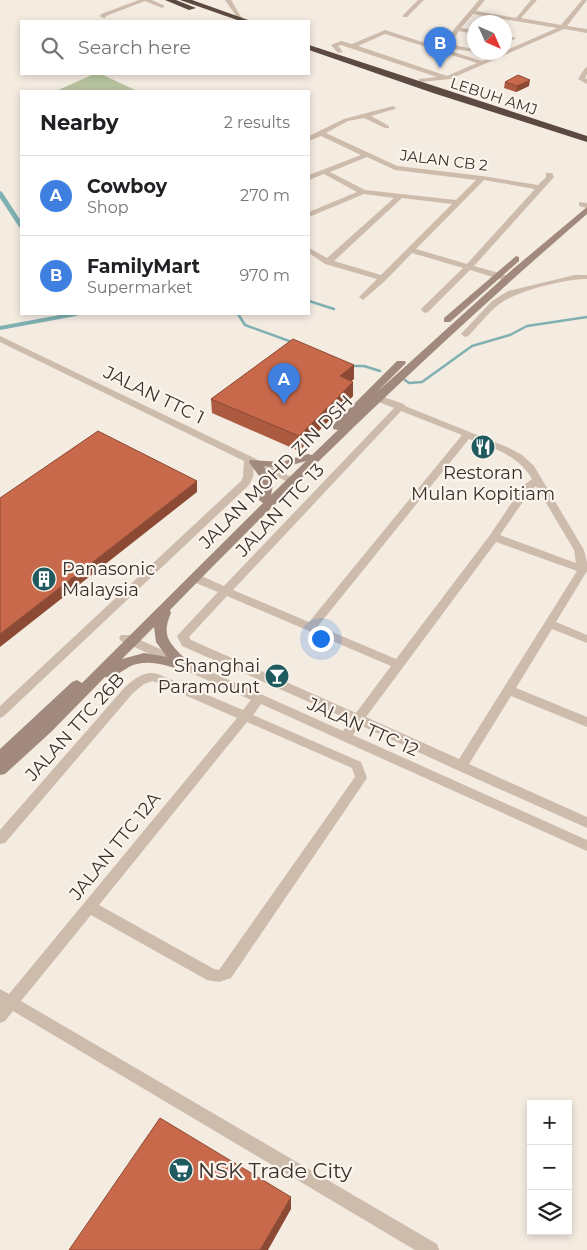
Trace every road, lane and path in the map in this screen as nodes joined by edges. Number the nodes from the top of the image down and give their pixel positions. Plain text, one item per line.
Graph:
1 (146, 0) edge
2 (169, 0) edge
3 (184, 0) edge
4 (228, 0) edge
5 (420, 0) edge
6 (482, 0) edge
7 (534, 0) edge
8 (585, 0) edge
9 (162, 6) dead end
10 (470, 12) junction
11 (404, 16) dead end
12 (103, 17) dead end
13 (228, 20) edge
14 (244, 20) edge
15 (517, 20) junction
16 (563, 27) junction
17 (457, 29) junction
18 (467, 31) edge
19 (587, 31) edge
20 (310, 41) edge
21 (352, 46) junction
22 (310, 47) edge
23 (467, 50) edge
24 (340, 52) junction
25 (483, 63) junction
26 (587, 69) edge
27 (448, 78) junction
28 (421, 80) junction
29 (587, 82) edge
30 (442, 86) junction
31 (393, 108) dead end
32 (364, 115) junction
33 (387, 126) dead end
34 (321, 133) junction
35 (587, 134) edge
36 (310, 138) edge
37 (587, 139) edge
38 (366, 155) junction
39 (324, 172) junction
40 (549, 175) dead end
41 (310, 178) edge
42 (482, 178) junction
43 (541, 188) junction
44 (363, 192) junction
45 (400, 196) junction
46 (458, 202) junction
47 (586, 205) edge
48 (310, 215) edge
49 (411, 250) junction
50 (310, 251) edge
51 (328, 262) junction
52 (470, 266) junction
53 (501, 276) junction
54 (587, 277) edge
55 (383, 278) junction
56 (363, 297) dead end
57 (425, 310) dead end
58 (465, 334) dead end
59 (0, 339) edge
60 (373, 396) junction
61 (401, 406) junction
62 (468, 434) junction
63 (308, 457) junction
64 (251, 460) junction
65 (291, 479) junction
66 (536, 480) junction
67 (264, 500) junction
68 (494, 537) junction
69 (583, 575) edge
70 (195, 578) junction
71 (225, 591) junction
72 (169, 604) junction
73 (549, 624) junction
74 (311, 627) junction
75 (587, 639) edge
76 (129, 640) junction
77 (183, 665) junction
78 (399, 665) junction
79 (89, 685) junction
80 (509, 690) junction
81 (259, 699) junction
82 (0, 713) edge
83 (245, 716) junction
84 (359, 719) junction
85 (587, 722) edge
86 (344, 738) junction
87 (0, 757) edge
88 (461, 767) junction
89 (0, 770) edge
90 (587, 822) edge
91 (0, 839) edge
92 (587, 846) edge
93 (89, 907) junction
94 (5, 1000) edge
95 (0, 1016) edge
96 (432, 1250) edge

1 - 9 street
1 - 12 street
2 - 13 highway
3 - 14 highway
4 - 14 street
5 - 11 street
6 - 10 street
7 - 15 street
8 - 16 street
10 - 15 street
10 - 17 street
15 - 16 street
16 - 19 street
16 - 25 street
17 - 18 street
17 - 23 street
20 - 24 highway, LEBUH AMJ
21 - 24 street
21 - 25 street
21 - 27 street
22 - 37 highway, LEBUH AMJ
24 - 28 highway, LEBUH AMJ
25 - 27 street
26 - 29 street
27 - 28 street
27 - 30 street
28 - 30 highway, LEBUH AMJ
30 - 35 highway, LEBUH AMJ
31 - 32 street
32 - 33 street
32 - 34 street
34 - 36 street
34 - 38 street, JALAN CB 2
38 - 39 street
38 - 42 street, JALAN CB 2
39 - 41 street
39 - 44 street
40 - 43 street
42 - 43 street, JALAN CB 2
42 - 46 street
43 - 52 street
44 - 45 street
44 - 48 street
45 - 46 street
45 - 51 street
46 - 49 street
47 - 53 main road, JALAN MOHD ZIN DSH
49 - 52 street
49 - 55 street
50 - 51 street
51 - 55 street
52 - 53 street
52 - 57 street
53 - 60 main road, JALAN MOHD ZIN DSH
54 - 58 street
55 - 56 street
59 - 64 street, JALAN TTC 1
60 - 61 street
60 - 63 main road, JALAN MOHD ZIN DSH
60 - 65 main road, JALAN MOHD ZIN DSH
61 - 62 street
61 - 71 street, JALAN TTC 13
62 - 66 street
62 - 74 street
63 - 64 main road
63 - 65 main road, JALAN MOHD ZIN DSH
64 - 65 street, JALAN TTC 1
64 - 67 main road
64 - 82 street
65 - 67 main road, JALAN MOHD ZIN DSH
65 - 70 main road, JALAN MOHD ZIN DSH
66 - 68 street
66 - 69 street
67 - 76 main road, JALAN MOHD ZIN DSH
68 - 69 street
68 - 78 street
69 - 73 street
70 - 71 street
70 - 72 main road, JALAN MOHD ZIN DSH
71 - 74 street
71 - 84 street, JALAN TTC 13
72 - 76 main road, JALAN MOHD ZIN DSH
72 - 77 main road
73 - 75 street
73 - 80 street
74 - 78 street
76 - 77 street, JALAN TTC 12
76 - 79 main road, JALAN MOHD ZIN DSH
76 - 87 main road, JALAN MOHD ZIN DSH
77 - 79 main road
77 - 81 street, JALAN TTC 12
78 - 84 street
79 - 89 main road, JALAN MOHD ZIN DSH
80 - 85 street
80 - 88 street
81 - 83 street, JALAN TTC 12A
81 - 86 street, JALAN TTC 12
83 - 91 street, JALAN TTC 26B
83 - 93 street, JALAN TTC 12A
83 - 93 street, JALAN TTC 26B
84 - 86 street
84 - 88 street
86 - 92 street, JALAN TTC 12
88 - 90 street
93 - 94 street, JALAN TTC 12A
94 - 95 street, JALAN TTC 12A
94 - 96 street

